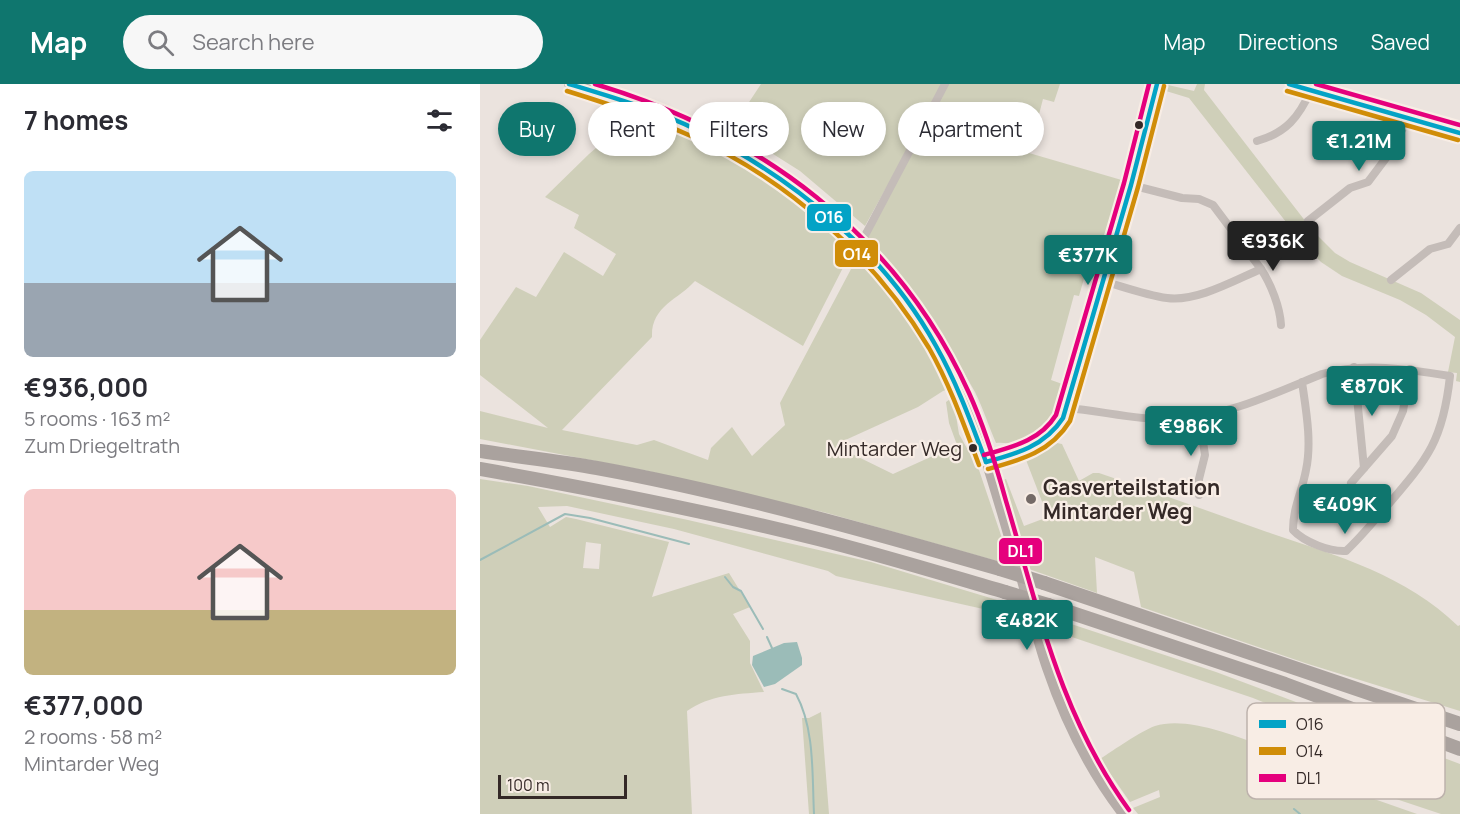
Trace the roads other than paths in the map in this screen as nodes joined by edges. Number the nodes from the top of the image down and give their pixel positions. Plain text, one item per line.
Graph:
1 (569, 84) edge
2 (945, 84) edge
3 (1157, 84) edge
4 (1289, 84) edge
5 (1311, 90) junction
6 (1408, 118) junction
7 (1460, 132) edge
8 (1257, 141) dead end
9 (1131, 184) junction
10 (1308, 221) dead end
11 (1460, 228) edge
12 (860, 245) junction
13 (1261, 268) junction
14 (1392, 280) dead end
15 (1103, 281) junction
16 (1281, 325) dead end
17 (1354, 368) junction
18 (1410, 369) junction
19 (1302, 382) junction
20 (1067, 408) junction
21 (1199, 416) junction
22 (480, 451) edge
23 (986, 462) junction
24 (1364, 468) junction
25 (480, 469) edge
26 (1351, 483) dead end
27 (1199, 495) dead end
28 (1336, 703) edge
29 (1398, 703) edge
30 (1445, 719) edge
31 (1460, 724) edge
32 (1445, 743) edge
33 (1460, 749) edge
34 (1124, 814) edge

1 - 12 street
2 - 12 street
3 - 9 street
4 - 5 street
5 - 6 street
5 - 8 street
6 - 7 street
6 - 10 street
9 - 13 street
9 - 15 street
11 - 14 street
12 - 23 street
13 - 15 street
13 - 16 street
15 - 20 street
17 - 18 street
17 - 19 street
17 - 24 street
18 - 19 street
18 - 24 street
19 - 21 street
20 - 21 street
20 - 23 street
21 - 27 street
22 - 29 highway, bridge
23 - 34 street
24 - 26 street
25 - 28 highway, bridge
30 - 31 highway, bridge
32 - 33 highway, bridge

